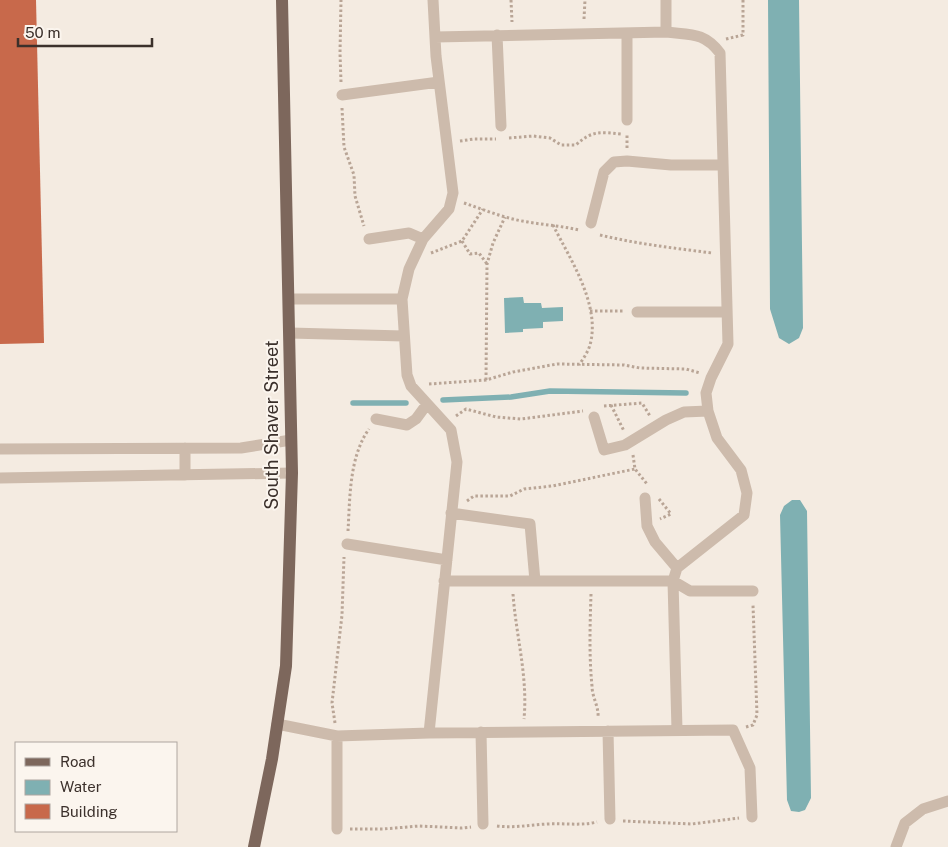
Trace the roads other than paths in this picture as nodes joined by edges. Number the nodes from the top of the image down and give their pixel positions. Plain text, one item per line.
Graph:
1 (282, 0) edge
2 (433, 0) edge
3 (666, 0) edge
4 (666, 32) junction
5 (627, 33) junction
6 (497, 35) junction
7 (435, 37) junction
8 (439, 82) junction
9 (342, 95) road end
10 (627, 120) road end
11 (501, 126) dead end
12 (722, 165) junction
13 (591, 223) dead end
14 (369, 239) road end
15 (423, 239) junction
16 (289, 299) junction
17 (402, 299) junction
18 (637, 312) road end
19 (726, 312) junction
20 (290, 333) junction
21 (404, 336) junction
22 (427, 404) junction
23 (708, 411) junction
24 (594, 417) dead end
25 (376, 419) road end
26 (291, 440) junction
27 (185, 448) junction
28 (0, 449) edge
29 (292, 473) junction
30 (185, 475) junction
31 (0, 478) edge
32 (646, 498) dead end
33 (451, 513) junction
34 (347, 544) road end
35 (447, 560) junction
36 (677, 568) junction
37 (444, 581) junction
38 (534, 581) junction
39 (673, 582) junction
40 (753, 591) road end
41 (277, 724) junction
42 (677, 730) junction
43 (603, 731) junction
44 (481, 732) junction
45 (428, 733) junction
46 (337, 736) junction
47 (948, 801) edge
48 (752, 816) road end
49 (610, 819) road end
50 (483, 824) road end
51 (337, 829) road end
52 (254, 847) edge
53 (896, 847) edge

1 - 16 main road, South Shaver Street
2 - 7 lane
3 - 4 lane
4 - 5 lane
4 - 12 lane
5 - 6 lane
5 - 10 lane
6 - 7 lane
6 - 11 lane
7 - 8 lane
8 - 9 lane
8 - 15 lane
12 - 13 lane
12 - 19 lane
14 - 15 lane
15 - 17 lane
16 - 17 lane
16 - 20 main road, South Shaver Street
17 - 21 lane
18 - 19 lane
19 - 23 lane
20 - 21 lane
20 - 26 main road, South Shaver Street
21 - 22 lane
22 - 25 lane
22 - 33 lane
23 - 24 lane
23 - 36 lane
26 - 27 lane
26 - 29 main road, South Shaver Street
27 - 28 lane
27 - 30 lane
29 - 30 lane
29 - 41 main road, South Shaver Street
30 - 31 lane
32 - 36 lane
33 - 35 lane
33 - 38 lane
34 - 35 lane
35 - 37 lane
36 - 39 lane
37 - 38 lane
37 - 45 lane
38 - 39 lane
39 - 40 lane
39 - 42 lane
41 - 46 lane
41 - 52 main road, South Shaver Street
42 - 43 lane
42 - 48 lane
43 - 44 lane
43 - 49 lane
44 - 45 lane
44 - 50 lane
45 - 46 lane
46 - 51 lane
47 - 53 lane

